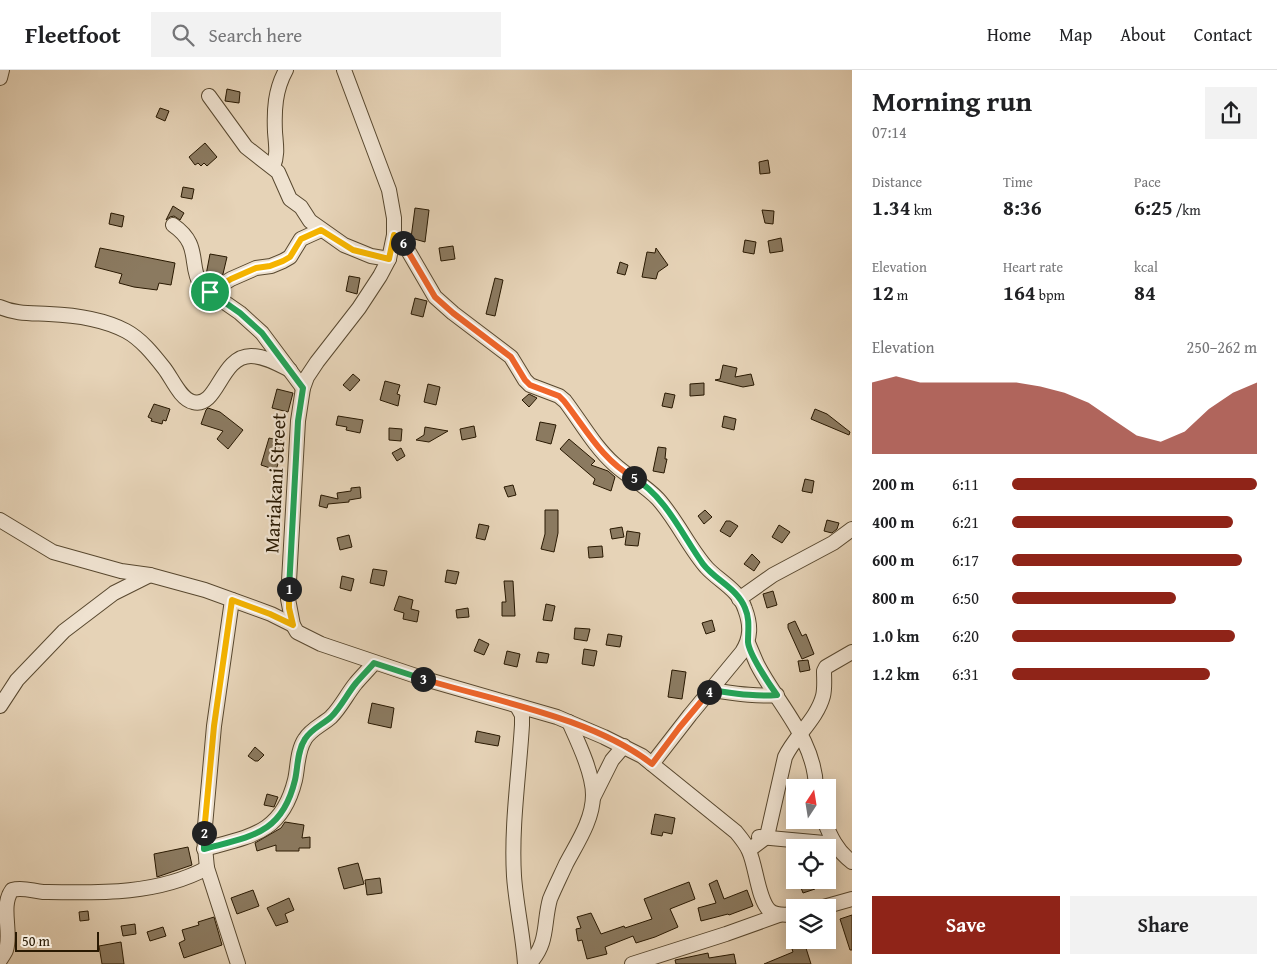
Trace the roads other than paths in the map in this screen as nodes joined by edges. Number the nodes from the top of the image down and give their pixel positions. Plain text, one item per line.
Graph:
1 (2, 70) edge
2 (286, 70) edge
3 (344, 70) edge
4 (0, 78) edge
5 (209, 96) dead end
6 (274, 168) junction
7 (173, 225) dead end
8 (321, 230) junction
9 (394, 235) junction
10 (389, 259) junction
11 (210, 292) junction
12 (0, 307) edge
13 (290, 370) junction
14 (303, 388) junction
15 (0, 520) edge
16 (852, 529) edge
17 (150, 576) junction
18 (740, 599) junction
19 (232, 600) junction
20 (293, 625) junction
21 (748, 643) junction
22 (852, 652) edge
23 (374, 663) junction
24 (711, 690) junction
25 (777, 695) junction
26 (0, 706) edge
27 (517, 706) junction
28 (569, 722) junction
29 (801, 736) junction
30 (624, 746) junction
31 (652, 764) junction
32 (816, 779) edge
33 (593, 798) junction
34 (736, 832) junction
35 (764, 838) junction
36 (786, 840) edge
37 (836, 845) edge
38 (204, 849) junction
39 (749, 850) junction
40 (852, 862) edge
41 (207, 868) junction
42 (852, 899) edge
43 (836, 904) edge
44 (779, 914) junction
45 (786, 914) edge
46 (0, 960) edge
47 (238, 964) edge
48 (525, 964) edge
49 (529, 964) edge
50 (632, 964) edge

1 - 4 street
2 - 6 street
3 - 9 street, Mariakani Street
5 - 6 street
6 - 8 street
7 - 11 street
8 - 10 street
8 - 11 street
9 - 10 street, Mariakani Street
9 - 18 street
10 - 14 street, Mariakani Street
11 - 13 street
12 - 13 street
13 - 14 street
14 - 20 street, Mariakani Street
15 - 17 street
16 - 18 street
17 - 19 street
17 - 26 street
18 - 21 street
19 - 20 street
19 - 38 street
20 - 23 street
21 - 24 street
21 - 25 street
22 - 29 street
23 - 27 street
23 - 38 street
24 - 25 street
24 - 31 street
25 - 29 street
27 - 28 street
27 - 48 street
28 - 30 street
28 - 33 street
29 - 32 street
29 - 35 street
30 - 31 street
30 - 33 street
31 - 34 street
33 - 49 street
34 - 35 street
34 - 39 street
35 - 36 street
35 - 39 street
37 - 40 street
38 - 41 street
39 - 44 street
41 - 46 street
41 - 47 street
42 - 43 street
44 - 45 street
44 - 50 street

